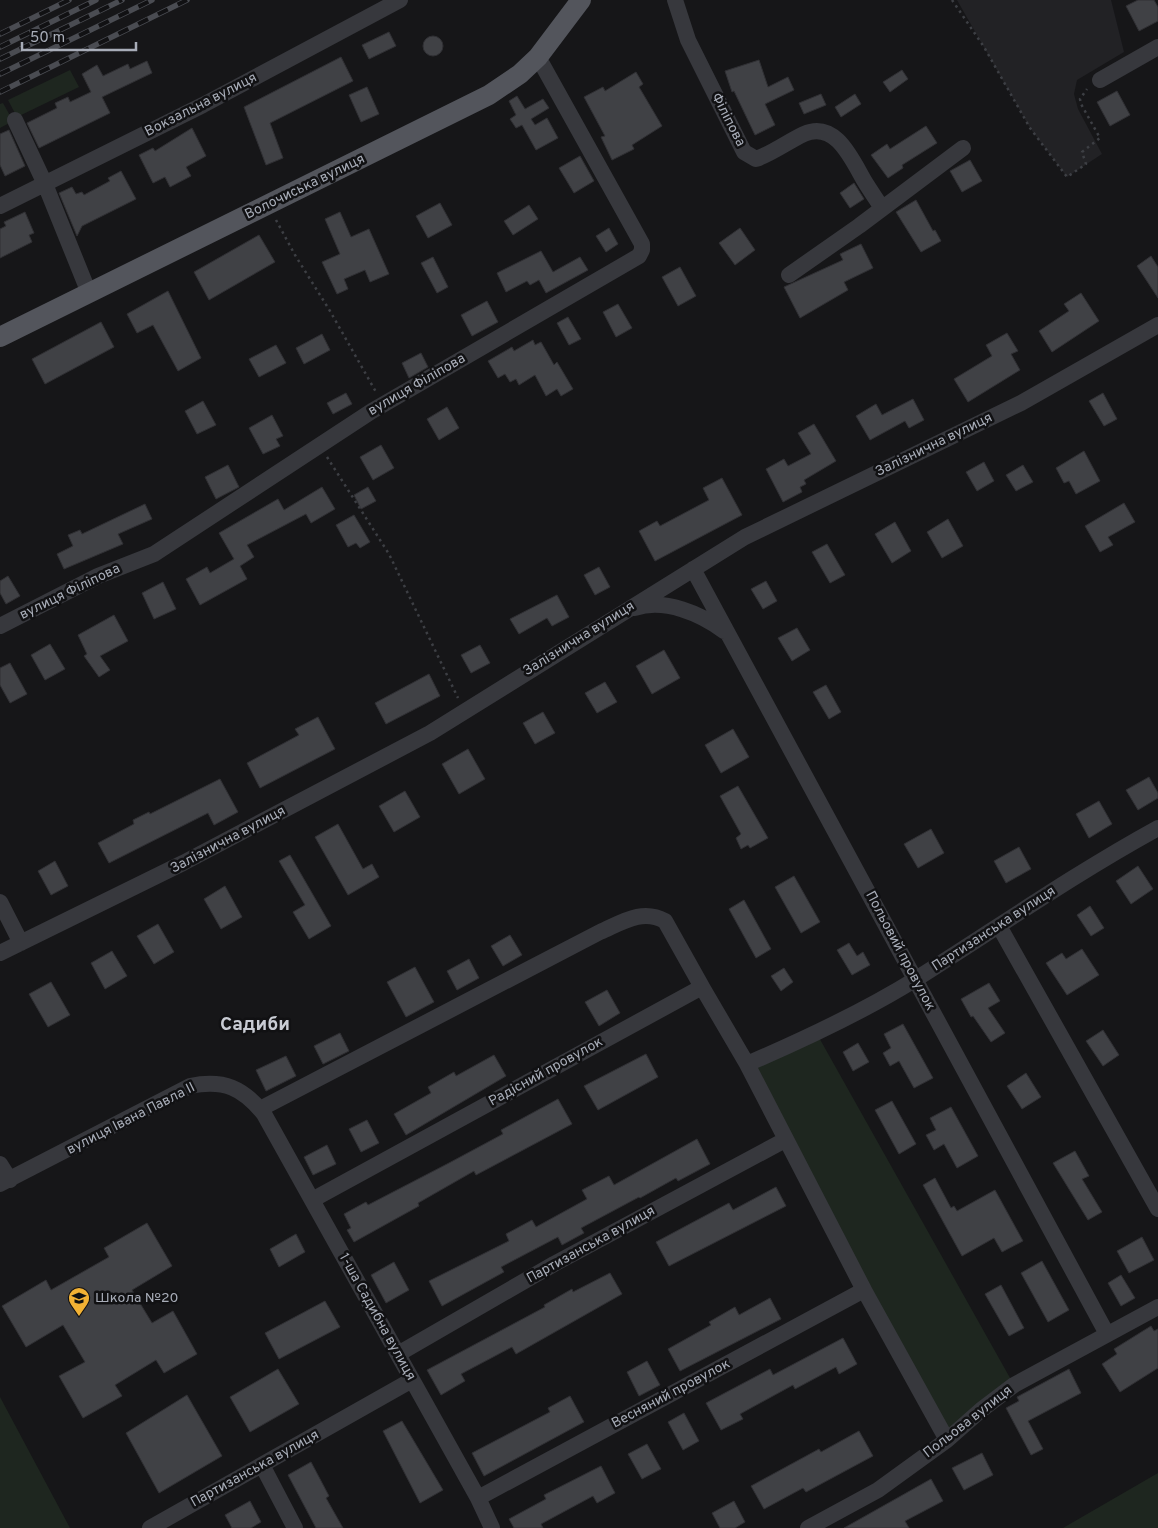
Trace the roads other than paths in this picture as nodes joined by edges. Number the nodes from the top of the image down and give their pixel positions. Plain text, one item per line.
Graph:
1 (400, 0) edge
2 (581, 0) edge
3 (675, 0) edge
4 (1158, 47) edge
5 (538, 57) junction
6 (1100, 80) road end
7 (15, 120) dead end
8 (963, 148) dead end
9 (45, 184) junction
10 (0, 206) edge
11 (882, 208) junction
12 (789, 275) dead end
13 (89, 293) junction
14 (1158, 325) edge
15 (0, 337) edge
16 (693, 569) junction
17 (623, 612) junction
18 (0, 626) edge
19 (728, 634) junction
20 (1158, 828) edge
21 (0, 902) edge
22 (1000, 926) junction
23 (21, 943) junction
24 (0, 953) edge
25 (915, 980) junction
26 (702, 988) junction
27 (747, 1064) junction
28 (260, 1109) junction
29 (785, 1140) junction
30 (0, 1164) edge
31 (5, 1182) edge
32 (312, 1200) junction
33 (1158, 1209) edge
34 (864, 1290) junction
35 (1158, 1307) edge
36 (1107, 1334) junction
37 (398, 1354) junction
38 (412, 1380) junction
39 (947, 1440) junction
40 (262, 1465) junction
41 (478, 1498) junction
42 (150, 1528) edge
43 (295, 1528) edge
44 (492, 1528) edge
45 (808, 1528) edge

1 - 9 street, Вокзальна вулиця
2 - 5 main road, Волочиська вулиця
3 - 11 street, Філіпова
4 - 6 street
5 - 13 main road, Волочиська вулиця
5 - 18 street, вулиця Філіпова
7 - 9 street
8 - 11 street
9 - 10 street, Вокзальна вулиця
9 - 13 street
11 - 12 street
13 - 15 main road, Волочиська вулиця
14 - 16 street, Залізнична вулиця
16 - 17 street, Залізнична вулиця
16 - 19 street, Польовий провулок
17 - 19 street
17 - 23 street, Залізнична вулиця
19 - 25 street, Польовий провулок
20 - 22 street, Партизанська вулиця
21 - 23 street
22 - 25 street, Партизанська вулиця
22 - 33 street
23 - 24 street, Залізнична вулиця
25 - 27 street, Партизанська вулиця
25 - 36 street, Польовий провулок
26 - 27 street
26 - 28 street
26 - 32 street, Радісний провулок
27 - 29 street
28 - 31 street, вулиця Івана Павла II
28 - 32 street, 1-ша Садибна вулиця
29 - 34 street
29 - 37 street, Партизанська вулиця
30 - 31 street
32 - 37 street, 1-ша Садибна вулиця
34 - 39 street
34 - 41 street, Весняний провулок
35 - 36 street, Польова вулиця
36 - 39 street, Польова вулиця
37 - 38 street, 1-ша Садибна вулиця
38 - 40 street, Партизанська вулиця
38 - 41 street, 1-ша Садибна вулиця
39 - 45 street, Польова вулиця
40 - 42 street, Партизанська вулиця
40 - 43 street
41 - 44 street, 1-ша Садибна вулиця

